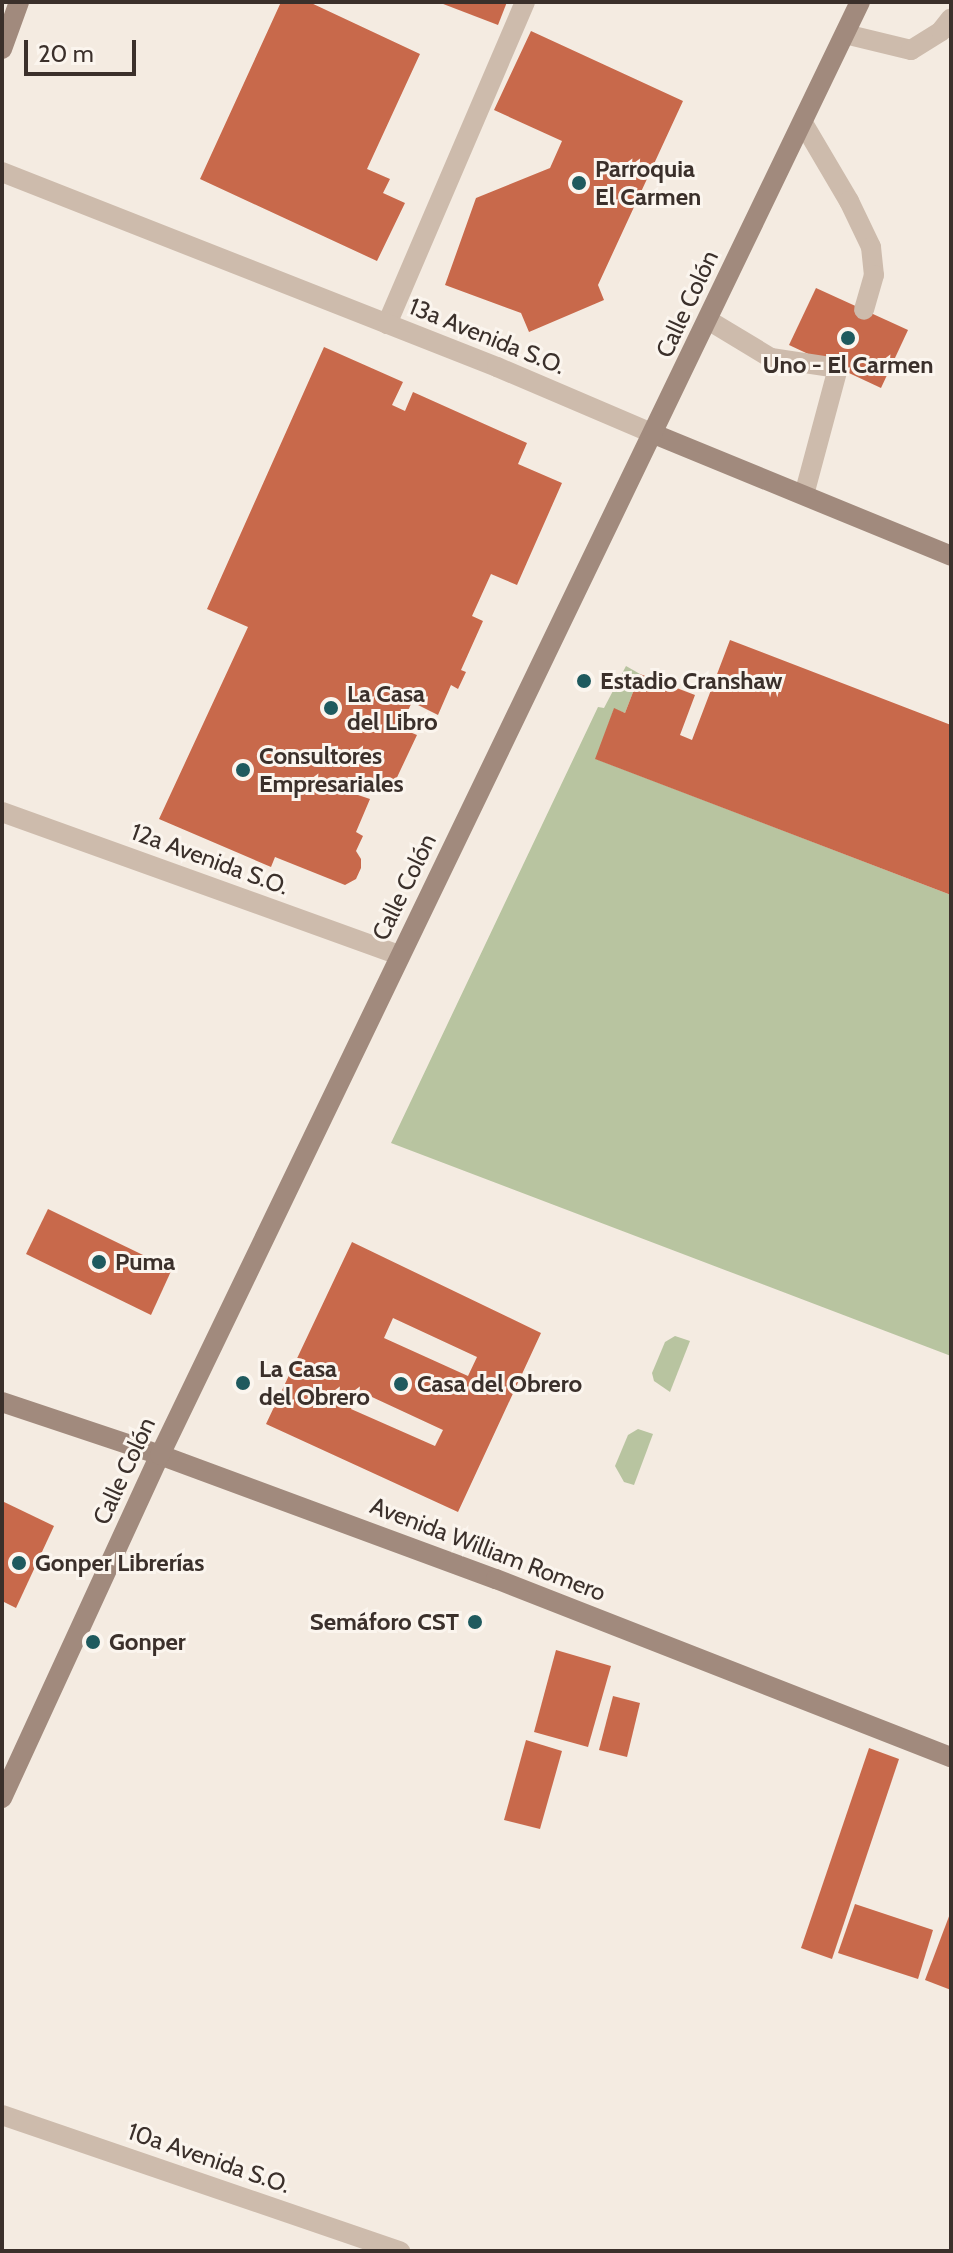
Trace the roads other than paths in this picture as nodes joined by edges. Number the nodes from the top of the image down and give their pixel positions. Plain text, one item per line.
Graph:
1 (19, 2) edge
2 (525, 2) edge
3 (860, 2) edge
4 (951, 18) edge
5 (845, 34) junction
6 (2, 49) edge
7 (803, 123) junction
8 (2, 172) edge
9 (864, 310) dead end
10 (708, 320) junction
11 (387, 324) junction
12 (654, 434) junction
13 (804, 495) junction
14 (951, 556) edge
15 (2, 812) edge
16 (400, 955) junction
17 (2, 1402) edge
18 (160, 1455) junction
19 (951, 1757) edge
20 (2, 1798) edge
21 (2, 2115) edge
22 (400, 2251) edge

1 - 6 main road
2 - 11 street
3 - 5 main road, Calle Colón
4 - 5 street
5 - 7 main road, Calle Colón
7 - 9 street
7 - 10 main road, Calle Colón
8 - 11 street, 13a Avenida S.O.
10 - 12 main road, Calle Colón
10 - 13 street
11 - 12 street, 13a Avenida S.O.
12 - 13 main road, 13a Avenida S.O.
12 - 16 main road, Calle Colón
13 - 14 main road, 13a Avenida S.O.
15 - 16 street, 12a Avenida S.O.
16 - 18 main road, Calle Colón
17 - 18 main road, Avenida William Romero
18 - 19 main road, Avenida William Romero
18 - 20 main road, Calle Colón
21 - 22 street, 10a Avenida S.O.

